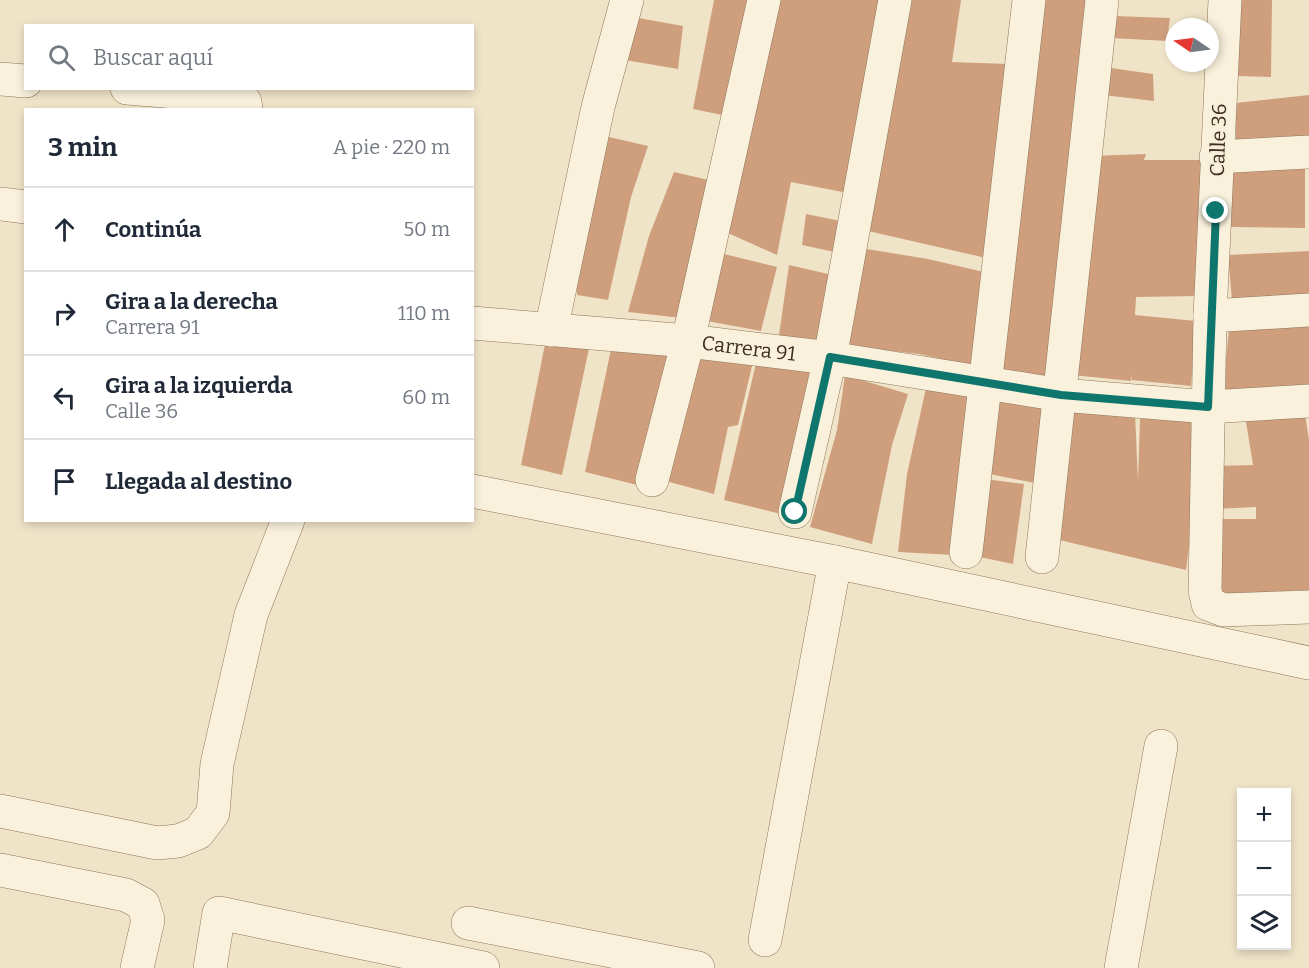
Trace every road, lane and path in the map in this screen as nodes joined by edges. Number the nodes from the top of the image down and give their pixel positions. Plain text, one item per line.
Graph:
1 (627, 0) edge
2 (764, 0) edge
3 (895, 0) edge
4 (1029, 0) edge
5 (1102, 0) edge
6 (1225, 0) edge
7 (0, 79) edge
8 (24, 81) edge
9 (152, 90) edge
10 (246, 108) edge
11 (1309, 152) edge
12 (1216, 157) junction
13 (0, 204) edge
14 (24, 207) edge
15 (1309, 310) edge
16 (1210, 316) junction
17 (474, 323) edge
18 (551, 330) junction
19 (688, 341) junction
20 (830, 357) junction
21 (987, 383) junction
22 (1061, 395) junction
23 (1309, 401) edge
24 (1208, 407) junction
25 (652, 480) dead end
26 (474, 491) edge
27 (795, 512) dead end
28 (287, 522) edge
29 (966, 552) dead end
30 (1042, 557) dead end
31 (835, 562) junction
32 (1309, 607) edge
33 (1309, 663) edge
34 (1161, 746) dead end
35 (0, 811) edge
36 (0, 870) edge
37 (468, 923) dead end
38 (765, 940) dead end
39 (137, 968) edge
40 (210, 968) edge
41 (483, 968) edge
42 (698, 968) edge
43 (1121, 968) edge

1 - 18 street
2 - 19 street
3 - 20 street
4 - 21 street
5 - 22 street
6 - 12 street, Calle 36
7 - 8 street
9 - 10 street
11 - 12 street
12 - 16 street, Calle 36
13 - 14 street
15 - 16 street
16 - 24 street, Calle 36
17 - 18 street, Carrera 91
18 - 19 street, Carrera 91
19 - 20 street, Carrera 91
19 - 25 street
20 - 21 street, Carrera 91
20 - 27 street
21 - 22 street, Carrera 91
21 - 29 street
22 - 24 street, Carrera 91
22 - 30 street
23 - 24 street, Carrera 91
24 - 32 street, Calle 36
26 - 31 street
28 - 35 street
31 - 33 street
31 - 38 street
34 - 43 street
36 - 39 street
37 - 42 street
40 - 41 street

